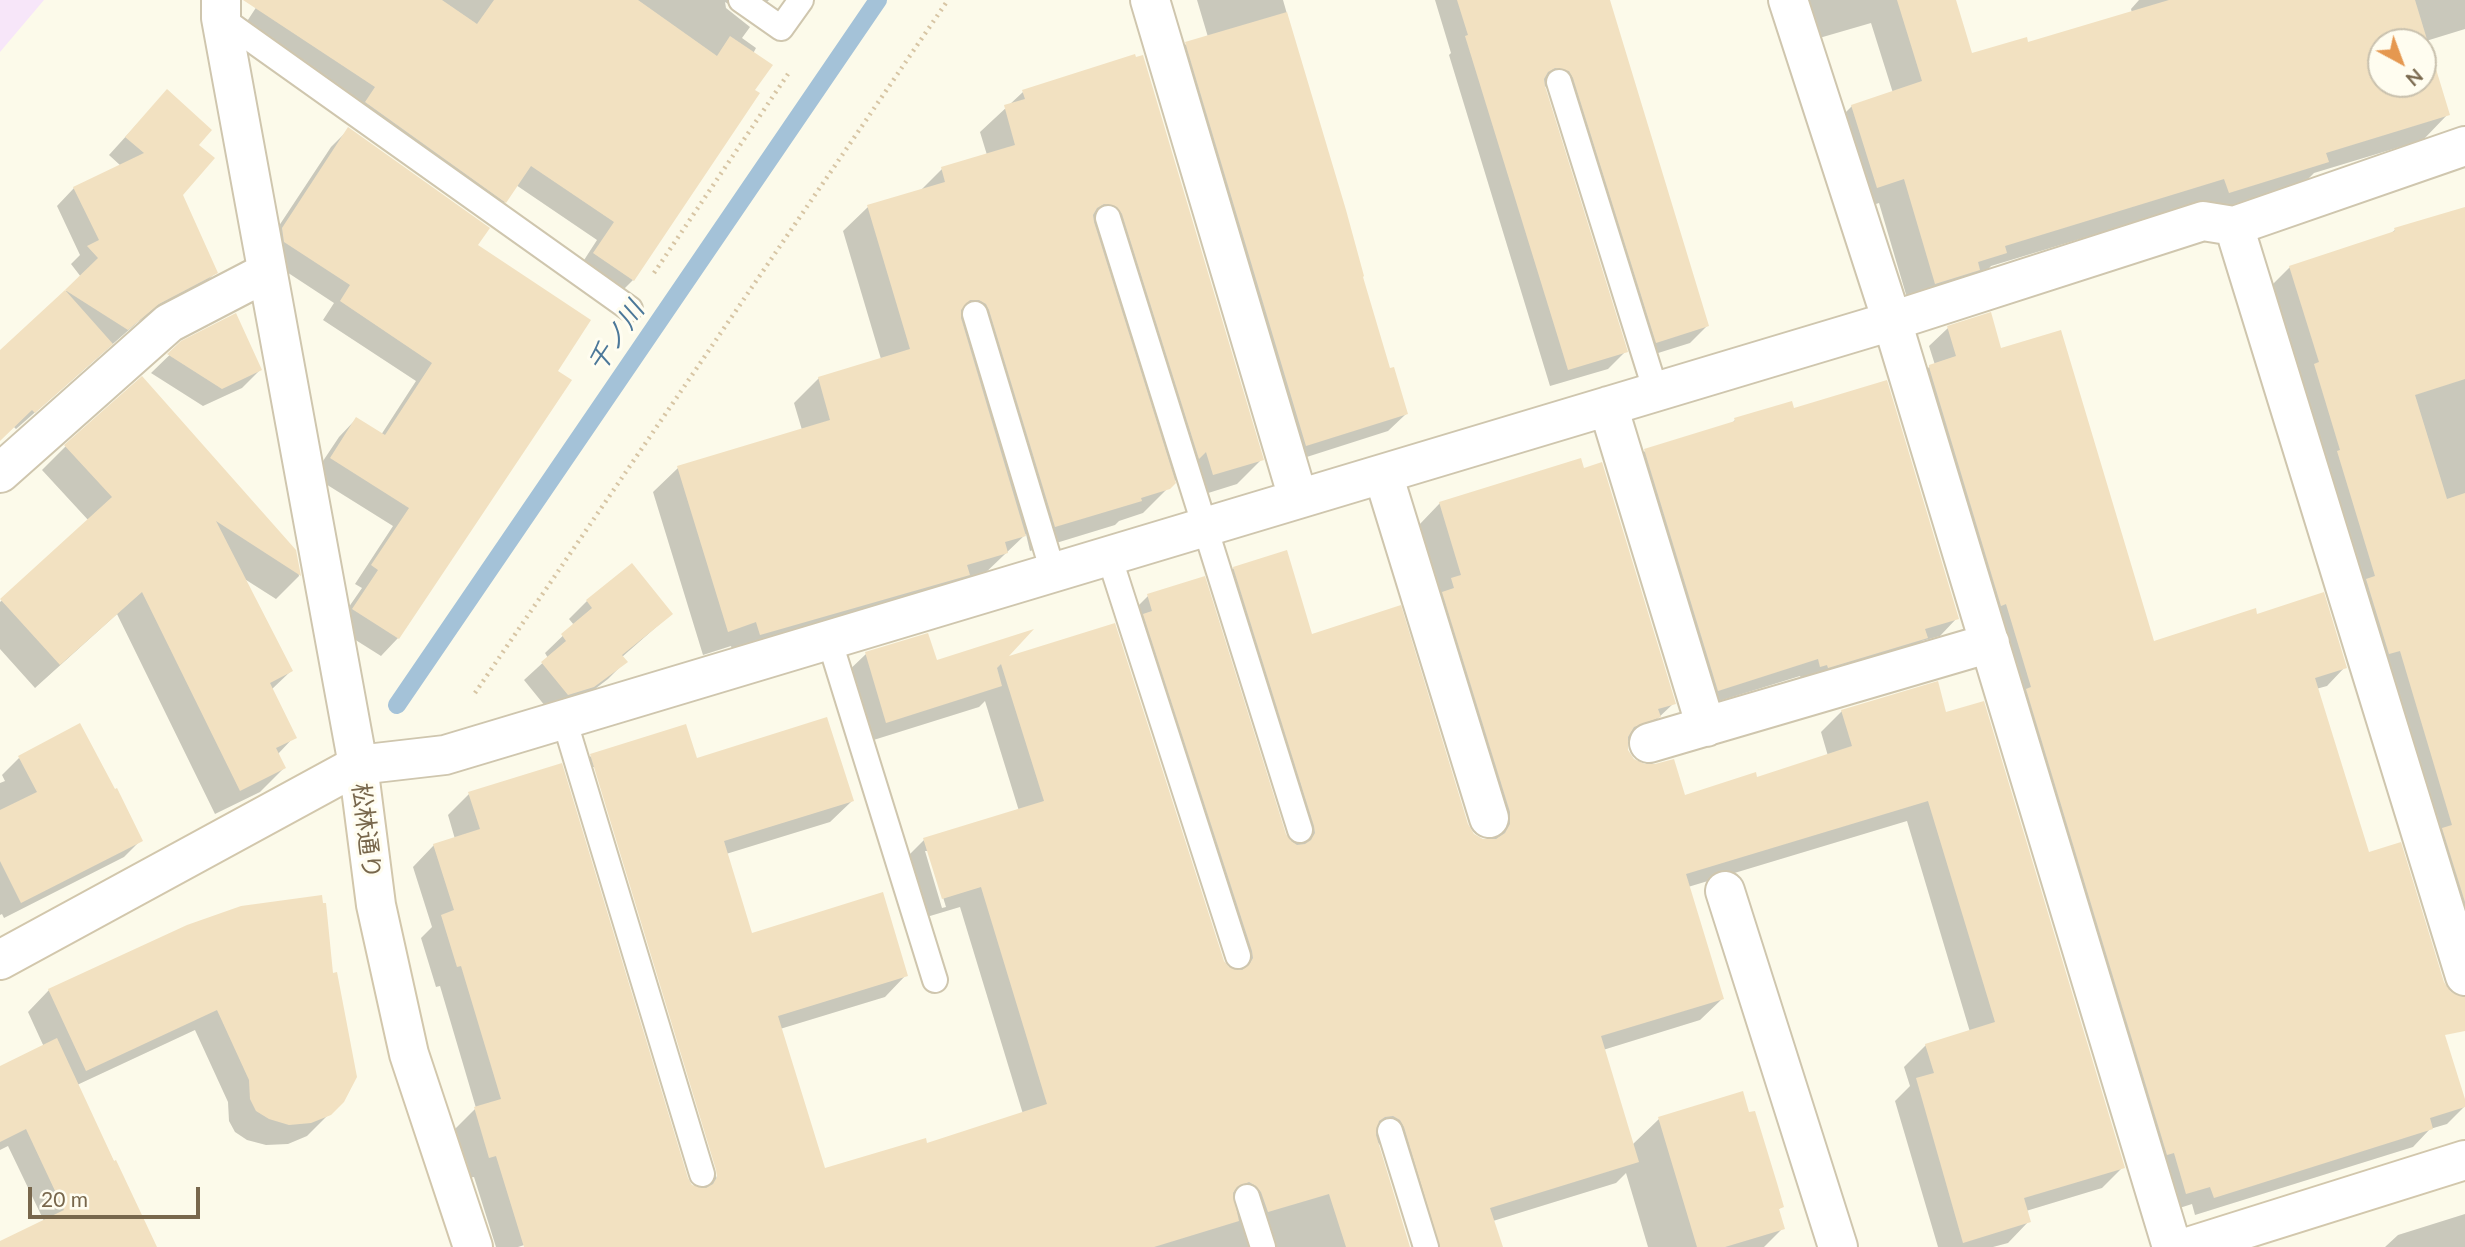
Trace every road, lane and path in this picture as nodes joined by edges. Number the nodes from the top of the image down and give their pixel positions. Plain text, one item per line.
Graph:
1 (741, 0) edge
2 (801, 0) edge
3 (948, 0) edge
4 (1150, 0) edge
5 (1788, 0) edge
6 (221, 9) edge
7 (791, 69) dead end
8 (1559, 82) dead end
9 (2465, 146) edge
10 (1108, 218) dead end
11 (2234, 226) junction
12 (267, 272) junction
13 (630, 309) joint
14 (975, 314) dead end
15 (1892, 321) junction
16 (1656, 392) junction
17 (1608, 406) junction
18 (0, 473) edge
19 (1383, 474) junction
20 (1298, 498) junction
21 (1204, 527) junction
22 (1108, 556) junction
23 (1054, 572) junction
24 (830, 639) junction
25 (1990, 643) junction
26 (564, 719) junction
27 (1706, 727) junction
28 (1649, 743) dead end
29 (431, 757) junction
30 (358, 765) junction
31 (1489, 818) dead end
32 (1300, 830) dead end
33 (1725, 891) dead end
34 (1238, 956) dead end
35 (0, 960) edge
36 (2465, 976) edge
37 (935, 980) dead end
38 (1390, 1131) dead end
39 (2465, 1160) edge
40 (702, 1174) dead end
41 (1247, 1197) dead end
42 (473, 1247) edge
43 (1263, 1247) edge
44 (1426, 1247) edge
45 (1838, 1247) edge
46 (2172, 1247) edge
47 (2188, 1247) edge

1 - 2 lane
3 - 29 path
4 - 20 street
5 - 15 street
6 - 12 street
6 - 13 lane
7 - 13 path
8 - 16 lane
9 - 11 street
10 - 21 lane
11 - 15 street
11 - 36 street
12 - 18 street
12 - 30 street
14 - 23 lane
15 - 16 street
15 - 25 street
16 - 17 street
17 - 19 street
17 - 27 street
19 - 20 street
19 - 31 street
20 - 21 street
21 - 22 street
21 - 32 lane
22 - 23 street
22 - 34 lane
23 - 24 street
24 - 26 street
24 - 37 lane
25 - 27 street
25 - 46 street
26 - 29 street
26 - 40 lane
27 - 28 street
29 - 30 street
30 - 35 street, 松林通り
30 - 42 street, 松林通り
33 - 45 street
38 - 44 lane
39 - 47 street
41 - 43 lane

